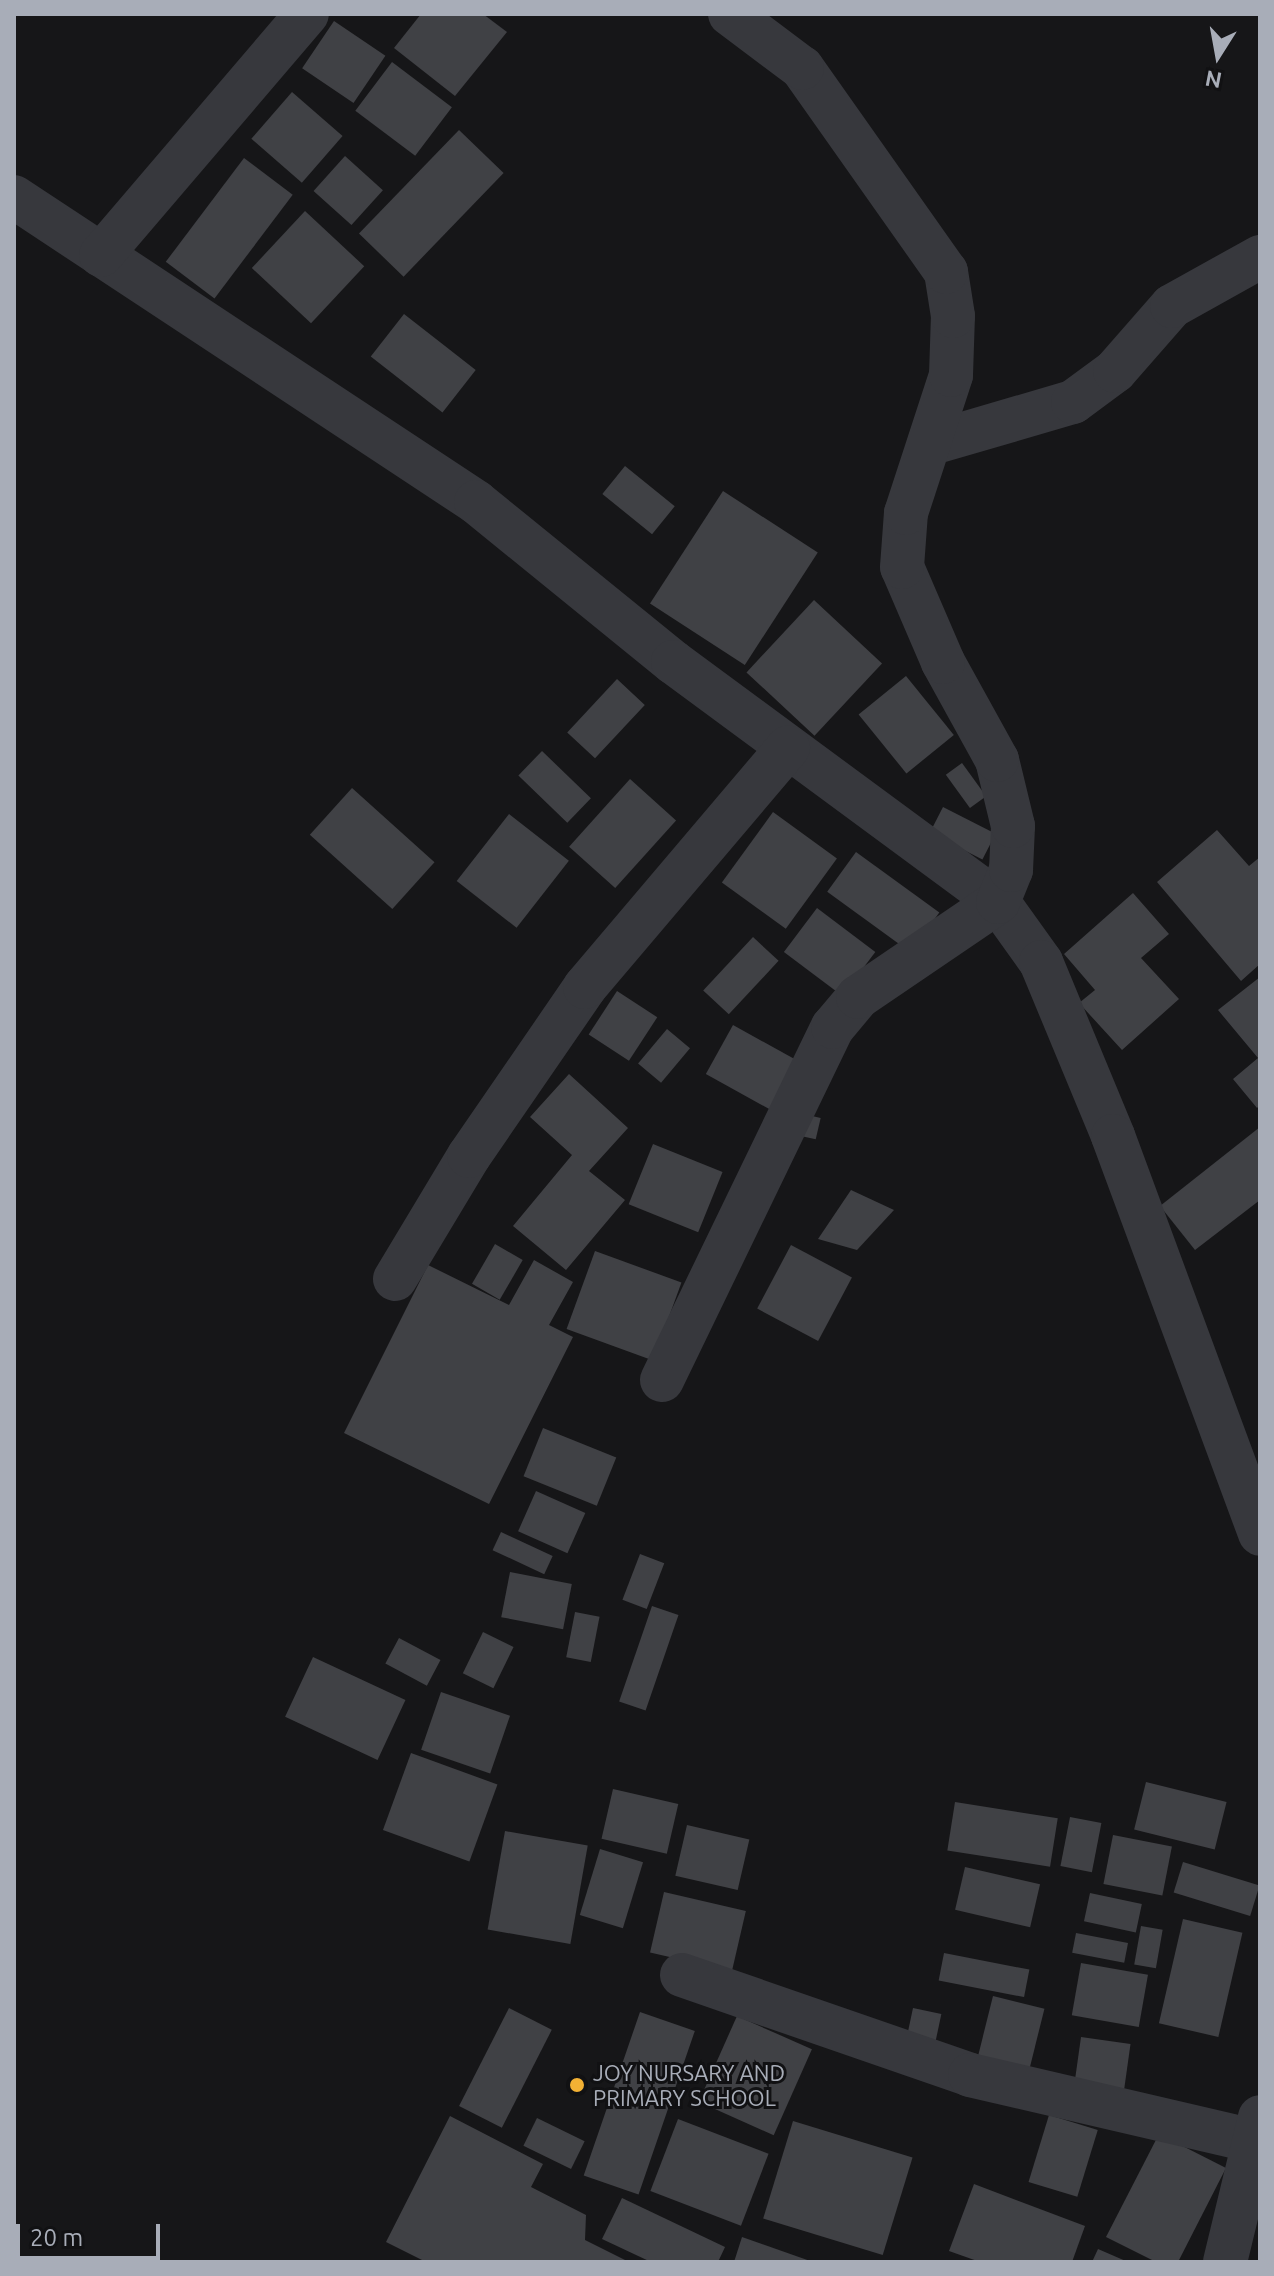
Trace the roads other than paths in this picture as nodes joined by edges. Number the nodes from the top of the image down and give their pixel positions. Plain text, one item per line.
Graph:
1 (307, 14) edge
2 (730, 14) edge
3 (14, 197) edge
4 (101, 255) junction
5 (1260, 257) edge
6 (929, 444) junction
7 (788, 748) junction
8 (998, 902) junction
9 (395, 1279) dead end
10 (662, 1380) dead end
11 (1260, 1534) edge
12 (682, 1975) dead end
13 (1257, 2129) edge
14 (1225, 2262) edge

1 - 4 street
2 - 6 street
3 - 4 street
4 - 7 street
5 - 6 street
6 - 8 street
7 - 8 street
7 - 9 street
8 - 10 street
8 - 11 street
12 - 13 street
13 - 14 street

